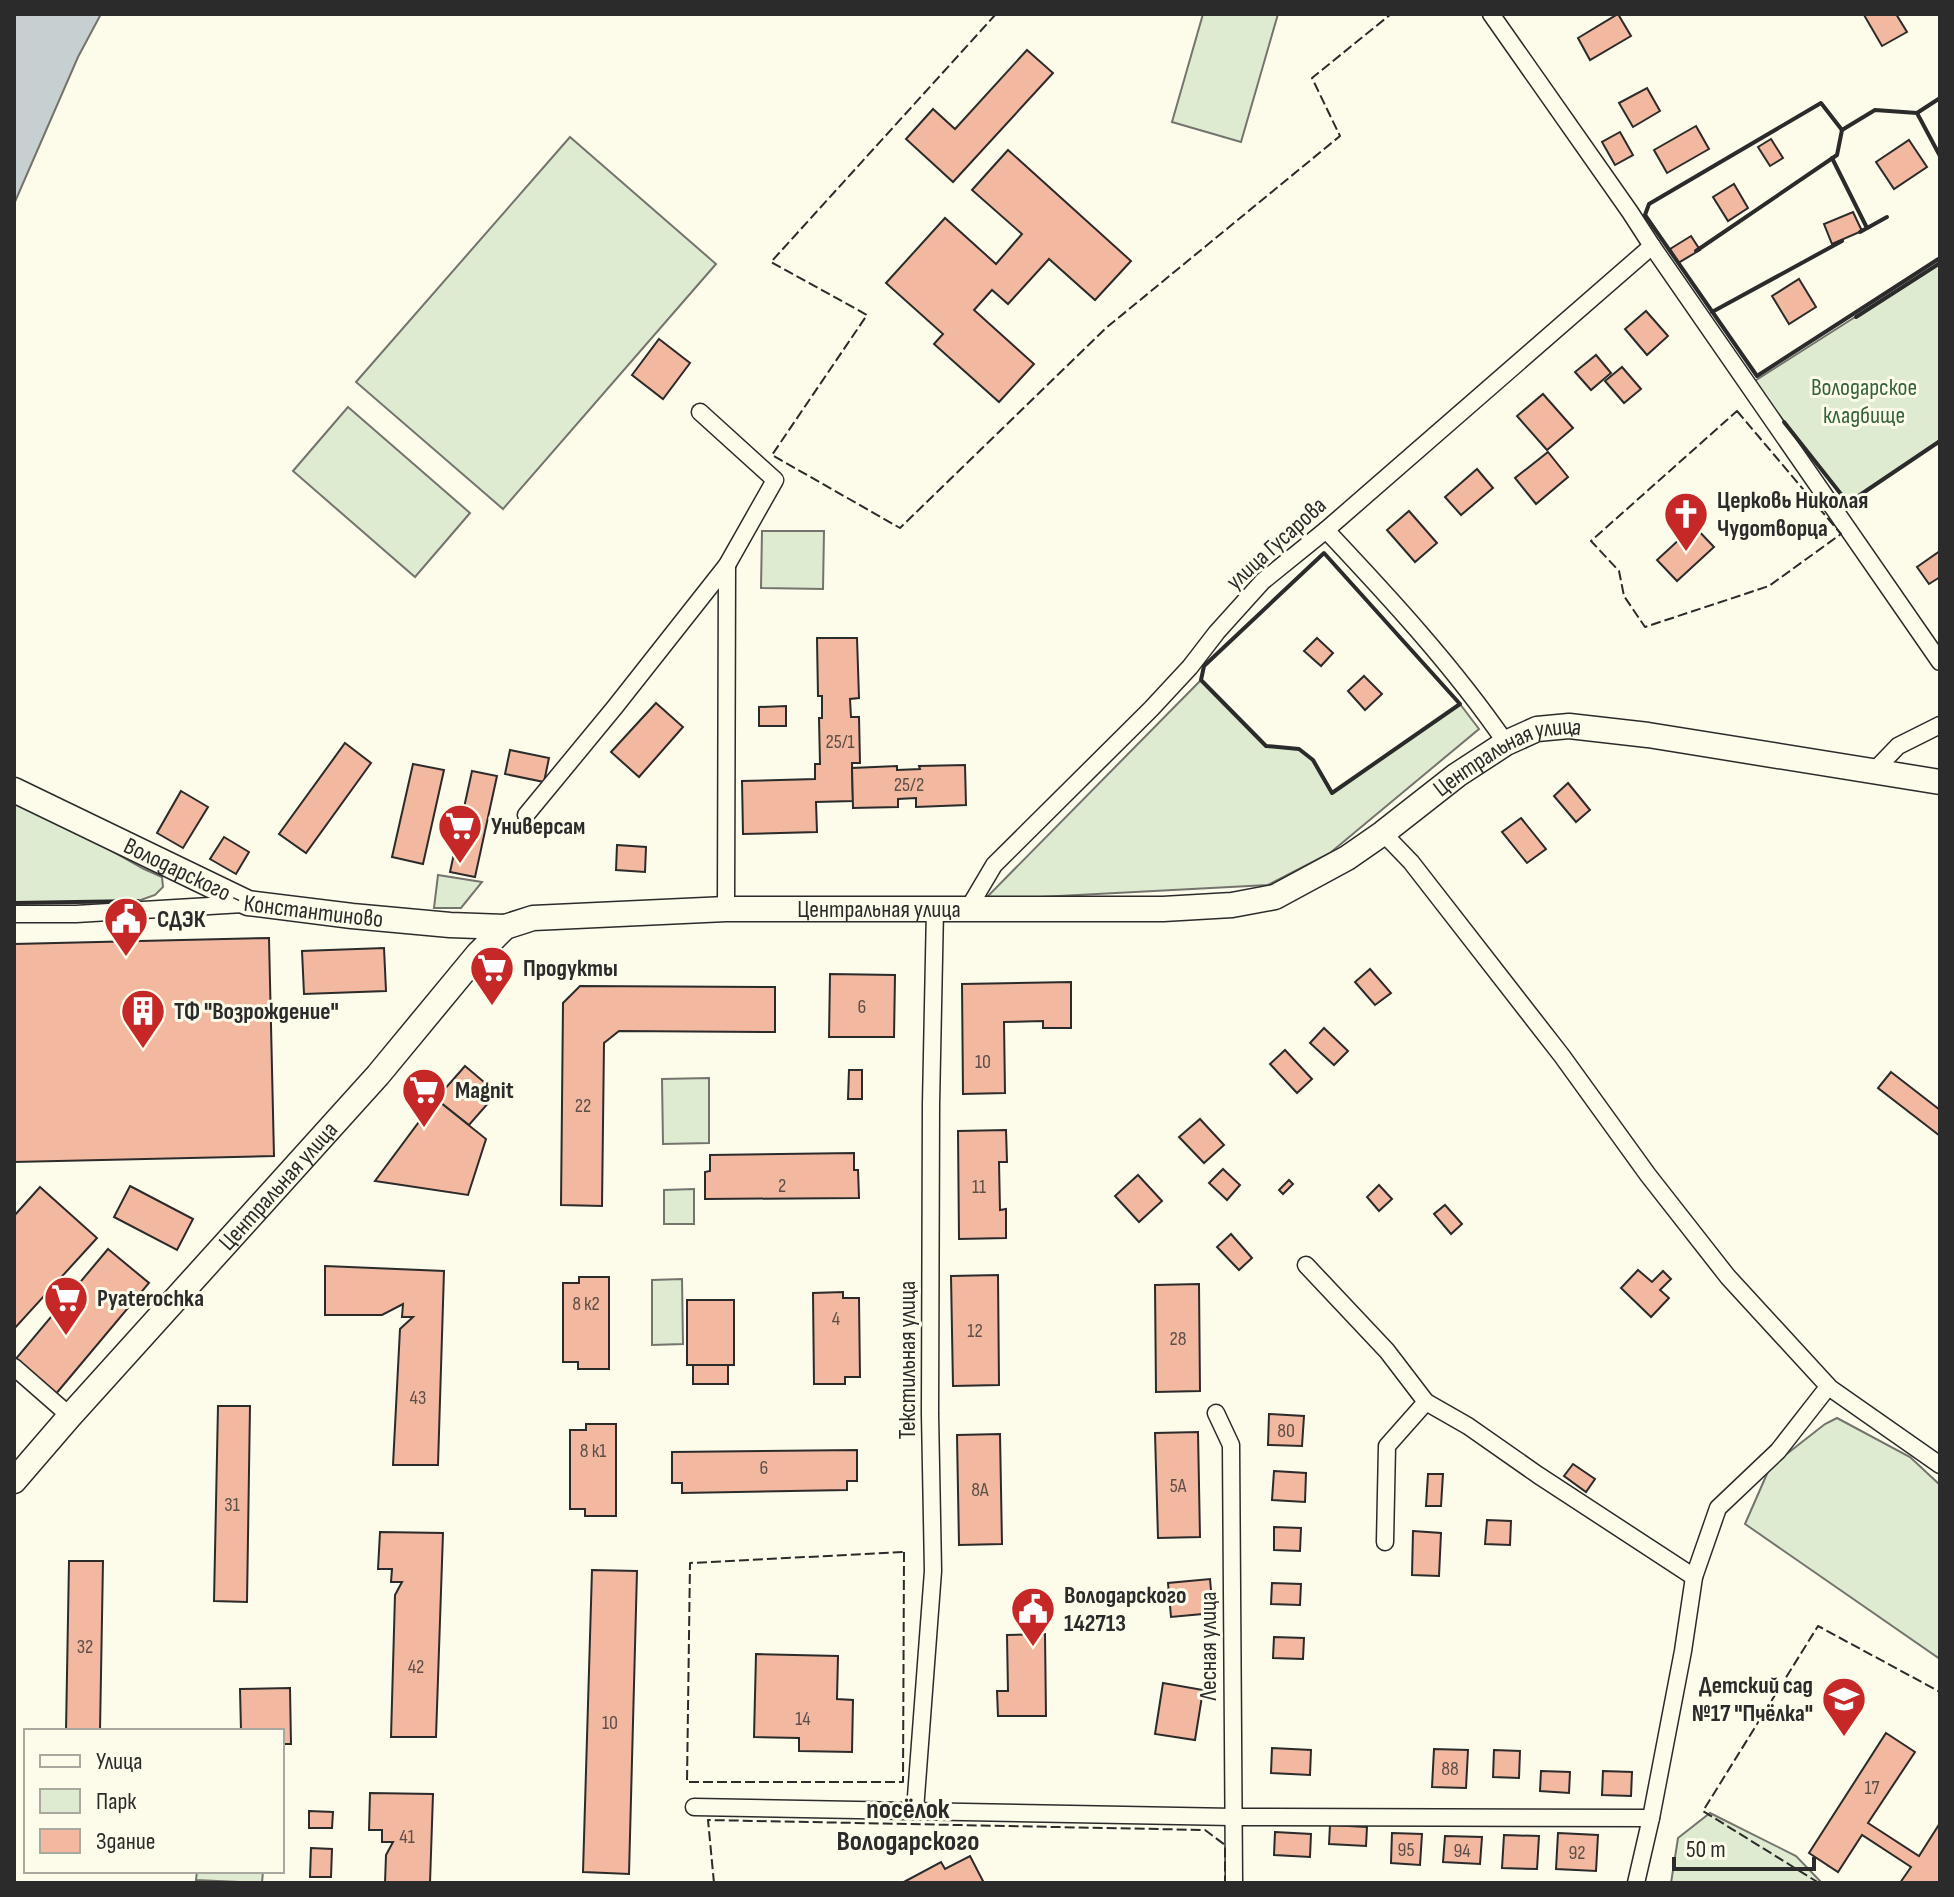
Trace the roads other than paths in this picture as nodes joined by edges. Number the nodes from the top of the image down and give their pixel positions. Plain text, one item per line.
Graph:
1 (1491, 14) edge
2 (1652, 246) junction
3 (700, 412) dead end
4 (1326, 530) junction
5 (727, 565) junction
6 (1940, 662) edge
7 (1940, 725) edge
8 (1506, 743) junction
9 (1874, 771) junction
10 (1940, 782) edge
11 (14, 790) edge
12 (526, 815) dead end
13 (1383, 833) junction
14 (248, 903) junction
15 (726, 909) junction
16 (935, 909) junction
17 (968, 909) junction
18 (14, 914) edge
19 (505, 927) junction
20 (1306, 1265) dead end
21 (14, 1367) edge
22 (1828, 1387) junction
23 (1426, 1402) junction
24 (1216, 1413) dead end
25 (70, 1416) junction
26 (1940, 1465) edge
27 (14, 1481) edge
28 (1385, 1542) dead end
29 (1694, 1577) junction
30 (694, 1807) dead end
31 (915, 1810) junction
32 (1233, 1817) junction
33 (1651, 1818) junction
34 (1234, 1883) edge
35 (1636, 1883) edge

1 - 2 street
2 - 4 street, улица Гусарова
2 - 6 street
3 - 5 street
4 - 8 street
4 - 17 street, улица Гусарова
5 - 12 street
5 - 15 street
7 - 9 street
8 - 9 main road, Центральная улица
8 - 13 main road, Центральная улица
9 - 10 main road, Центральная улица
11 - 14 main road, Володарского - Константиново
13 - 17 main road, Центральная улица
13 - 22 street
14 - 18 street
14 - 19 main road, Володарского - Константиново
15 - 16 main road, Центральная улица
15 - 19 main road, Центральная улица
16 - 17 main road, Центральная улица
16 - 31 street, Текстильная улица
19 - 25 main road, Центральная улица
20 - 23 street
21 - 25 street
22 - 26 street
22 - 29 street
23 - 28 street
23 - 29 street
24 - 32 street, Лесная улица
25 - 27 main road, Центральная улица
29 - 33 street
30 - 31 street
31 - 32 street
32 - 33 street
32 - 34 street, Лесная улица
33 - 35 street

